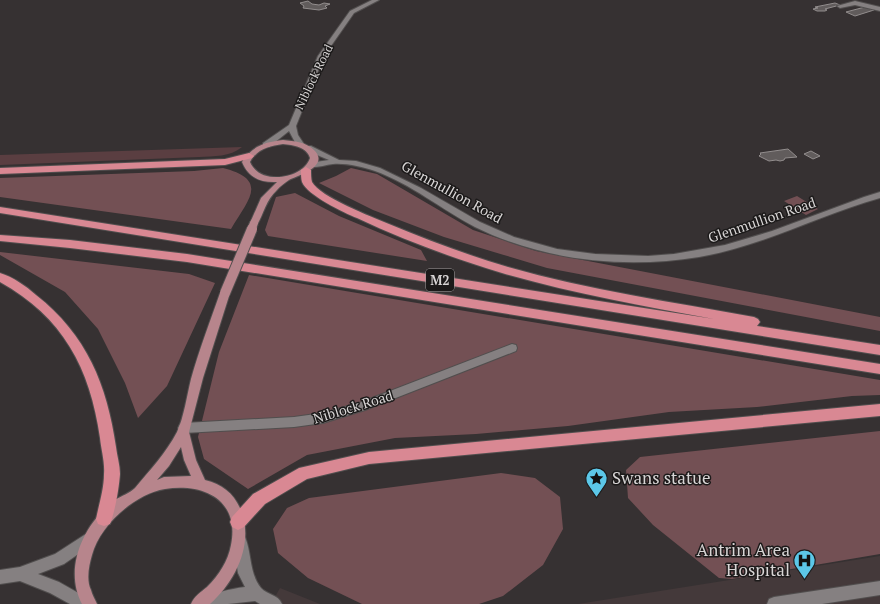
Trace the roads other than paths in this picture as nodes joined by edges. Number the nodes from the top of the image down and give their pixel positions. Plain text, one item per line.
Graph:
1 (376, 0) edge
2 (840, 6) dead end
3 (880, 9) edge
4 (295, 95) dead end
5 (304, 98) junction
6 (292, 126) junction
7 (300, 144) junction
8 (266, 145) junction
9 (308, 148) junction
10 (249, 156) junction
11 (334, 160) junction
12 (309, 167) junction
13 (0, 171) edge
14 (261, 178) junction
15 (288, 178) junction
16 (880, 195) edge
17 (264, 198) junction
18 (0, 210) edge
19 (0, 238) edge
20 (0, 277) edge
21 (512, 348) dead end
22 (880, 350) edge
23 (880, 369) edge
24 (880, 410) edge
25 (184, 430) junction
26 (200, 482) junction
27 (139, 491) junction
28 (104, 519) junction
29 (238, 522) junction
30 (92, 535) junction
31 (239, 538) junction
32 (20, 574) junction
33 (0, 577) edge
34 (880, 588) edge
35 (256, 594) junction
36 (84, 604) edge
37 (90, 604) edge
38 (198, 604) edge
39 (205, 604) edge
40 (275, 604) edge
41 (774, 604) edge

1 - 5 street, Niblock Road
2 - 3 street
4 - 5 street
5 - 6 street, Niblock Road
6 - 7 street, Niblock Road
6 - 8 street, Niblock Road
7 - 8 main road
7 - 9 main road
8 - 10 main road
9 - 11 street, Glenmullion Road
9 - 12 main road
10 - 13 highway
10 - 14 main road
11 - 12 street, Glenmullion Road
11 - 16 street, Glenmullion Road
12 - 15 main road
12 - 22 highway
14 - 15 main road
14 - 17 main road
15 - 17 main road
17 - 25 main road, bridge
18 - 22 highway, M2
19 - 23 highway, M2
20 - 28 highway
21 - 25 street, Niblock Road
24 - 29 highway
25 - 26 main road
25 - 27 main road
26 - 27 main road
26 - 29 main road
27 - 28 main road
28 - 30 main road
29 - 31 main road
30 - 32 street
30 - 37 main road
31 - 35 street
31 - 38 main road
32 - 33 street
32 - 36 street
34 - 41 street
35 - 39 street
35 - 40 street

